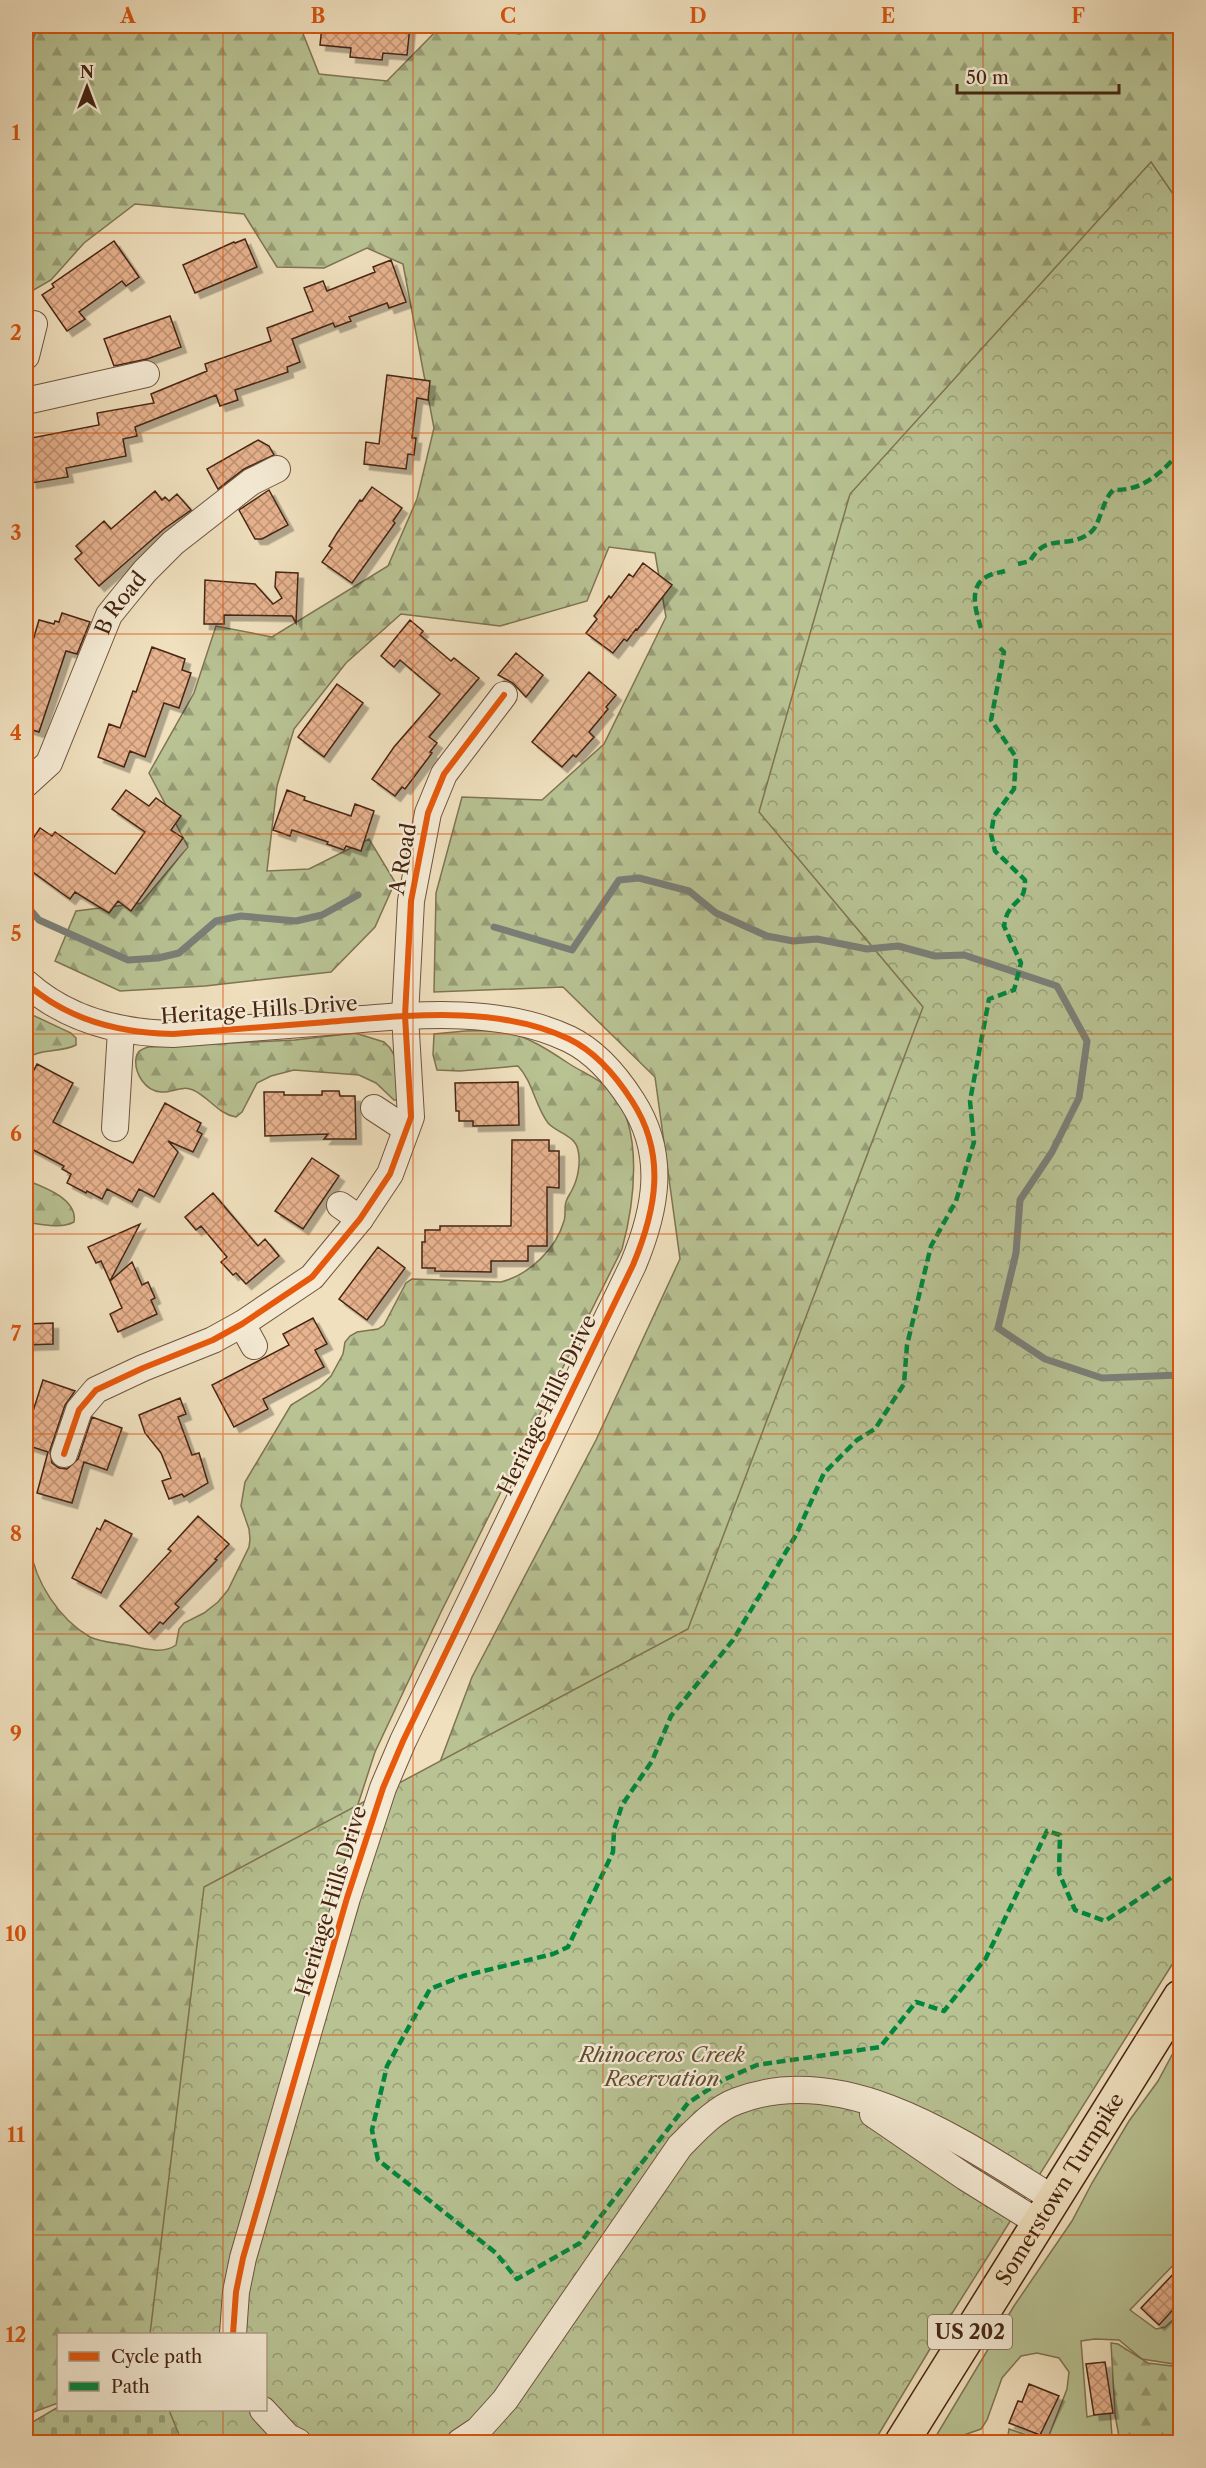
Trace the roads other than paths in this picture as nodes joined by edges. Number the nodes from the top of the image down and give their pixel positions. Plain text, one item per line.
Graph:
1 (34, 324) dead end
2 (26, 356) edge
3 (146, 374) dead end
4 (26, 401) edge
5 (277, 469) dead end
6 (504, 695) dead end
7 (26, 784) edge
8 (26, 983) edge
9 (405, 1016) junction
10 (121, 1030) junction
11 (374, 1108) dead end
12 (115, 1128) dead end
13 (406, 1129) junction
14 (64, 1454) dead end
15 (1180, 1996) edge
16 (1046, 2211) junction
17 (234, 2333) edge
18 (265, 2411) edge
19 (298, 2442) edge
20 (460, 2442) edge
21 (902, 2442) edge

1 - 2 street
3 - 4 street
5 - 7 street, B Road
6 - 9 street, A Road
8 - 10 street, Heritage Hills Drive
9 - 10 street, Heritage Hills Drive
9 - 13 street, A Road
9 - 17 street, Heritage Hills Drive
10 - 12 street
11 - 13 street
13 - 14 street, A Road
15 - 16 main road, Somerstown Turnpike / US 202
16 - 20 street
16 - 21 main road, Somerstown Turnpike / US 202
18 - 19 street

